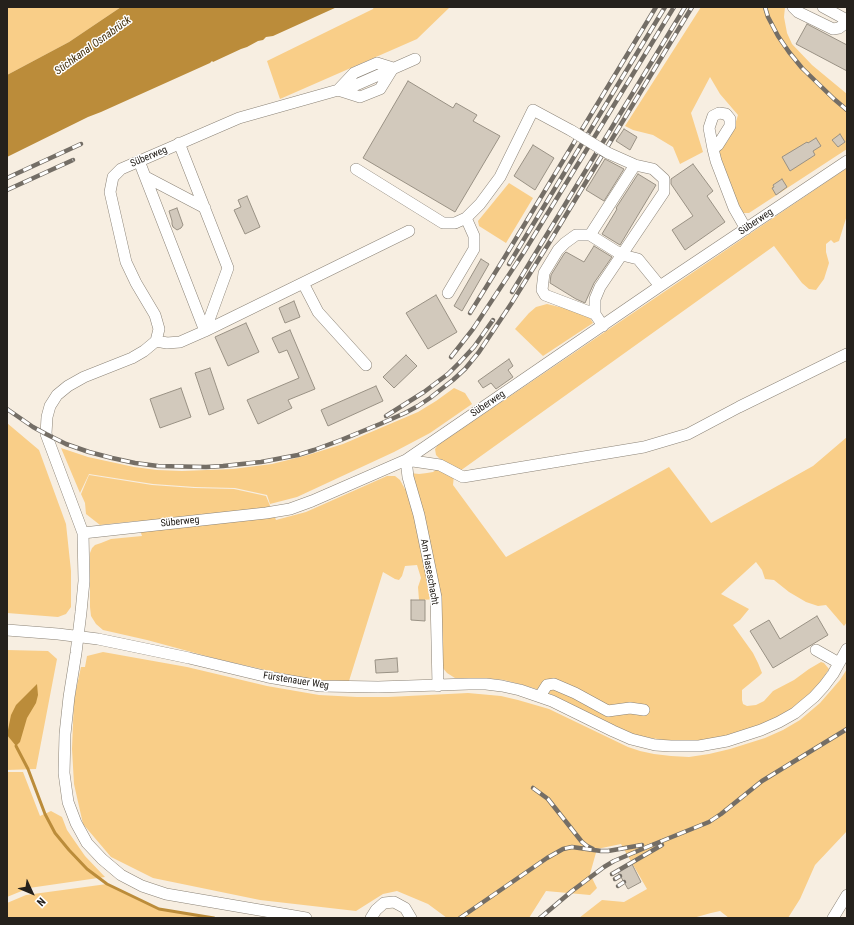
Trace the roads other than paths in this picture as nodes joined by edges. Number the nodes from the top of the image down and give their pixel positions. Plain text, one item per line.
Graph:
1 (793, 7) edge
2 (823, 7) edge
3 (837, 10) edge
4 (847, 21) edge
5 (415, 59) dead end
6 (180, 144) junction
7 (713, 149) dead end
8 (139, 161) junction
9 (847, 161) edge
10 (635, 166) junction
11 (356, 169) dead end
12 (146, 177) junction
13 (205, 208) junction
14 (466, 218) junction
15 (746, 229) junction
16 (409, 231) dead end
17 (590, 235) junction
18 (622, 255) junction
19 (303, 283) junction
20 (660, 286) junction
21 (448, 293) dead end
22 (595, 314) junction
23 (603, 326) junction
24 (205, 331) junction
25 (156, 341) junction
26 (847, 354) edge
27 (366, 365) dead end
28 (406, 460) junction
29 (83, 533) junction
30 (7, 630) edge
31 (78, 636) junction
32 (847, 649) edge
33 (816, 650) dead end
34 (839, 663) junction
35 (438, 686) junction
36 (540, 696) junction
37 (644, 710) dead end
38 (847, 895) edge
39 (306, 918) edge
40 (371, 918) edge
41 (411, 918) edge
42 (833, 918) edge

1 - 4 street
2 - 3 street
3 - 4 street
5 - 6 street, Süberweg
6 - 8 street, Süberweg
6 - 13 street
7 - 15 street
8 - 12 street
8 - 25 street, Süberweg
9 - 15 street, Süberweg
10 - 14 street, bridge
10 - 17 street
10 - 18 street
11 - 14 street
12 - 13 street
12 - 24 street
13 - 24 street
14 - 21 street
15 - 20 street, Süberweg
16 - 19 street
17 - 18 street
17 - 22 street
18 - 20 street
18 - 22 street
19 - 24 street
19 - 27 street
20 - 23 street, Süberweg
22 - 23 street
23 - 28 street, Süberweg
24 - 25 street
25 - 29 street
26 - 28 street
28 - 29 street, Süberweg
28 - 35 street, Am Haseschacht
29 - 31 street
30 - 31 street, Fürstenauer Weg
31 - 35 street, Fürstenauer Weg
31 - 39 street
32 - 34 street, Fürstenauer Weg
33 - 34 street
34 - 36 street, Fürstenauer Weg
35 - 36 street, Fürstenauer Weg
36 - 37 street
38 - 42 street
40 - 41 street

